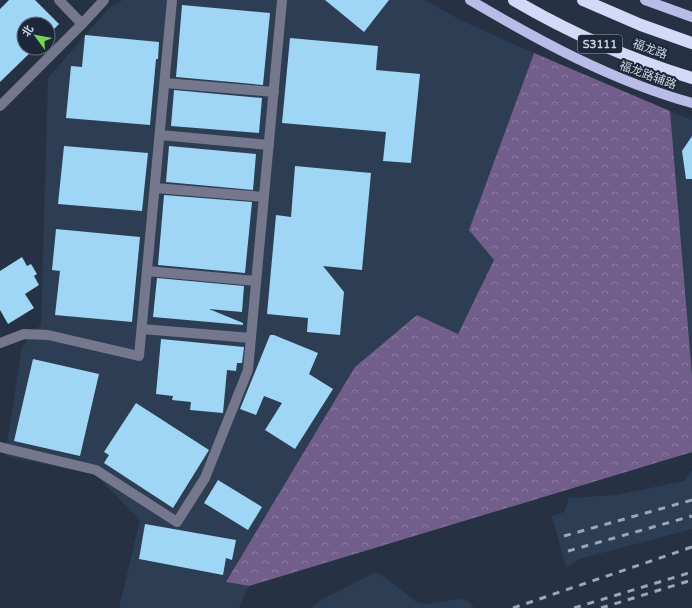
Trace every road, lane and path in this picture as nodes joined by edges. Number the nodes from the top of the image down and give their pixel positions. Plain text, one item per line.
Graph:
1 (59, 0) edge
2 (104, 0) edge
3 (172, 0) edge
4 (282, 0) edge
5 (470, 0) edge
6 (514, 0) edge
7 (583, 0) edge
8 (645, 0) edge
9 (692, 17) edge
10 (82, 24) junction
11 (692, 43) edge
12 (692, 78) edge
13 (165, 83) junction
14 (274, 92) junction
15 (692, 103) edge
16 (0, 106) edge
17 (160, 135) junction
18 (269, 145) junction
19 (155, 188) junction
20 (264, 197) junction
21 (147, 271) junction
22 (256, 281) junction
23 (142, 329) junction
24 (251, 338) junction
25 (0, 343) edge
26 (0, 446) edge

1 - 10 street
2 - 10 street
3 - 13 street
4 - 14 street
5 - 15 main road, 福龙路辅路
6 - 12 highway, 福龙路 / S3111
7 - 11 highway, 福龙路 / S3111
8 - 9 main road
10 - 16 street
13 - 14 street
13 - 17 street
14 - 18 street
17 - 18 street
17 - 19 street
18 - 20 street
19 - 20 street
19 - 21 street
20 - 22 street
21 - 22 street
21 - 23 street
22 - 24 street
23 - 24 street
23 - 25 street
24 - 26 street

